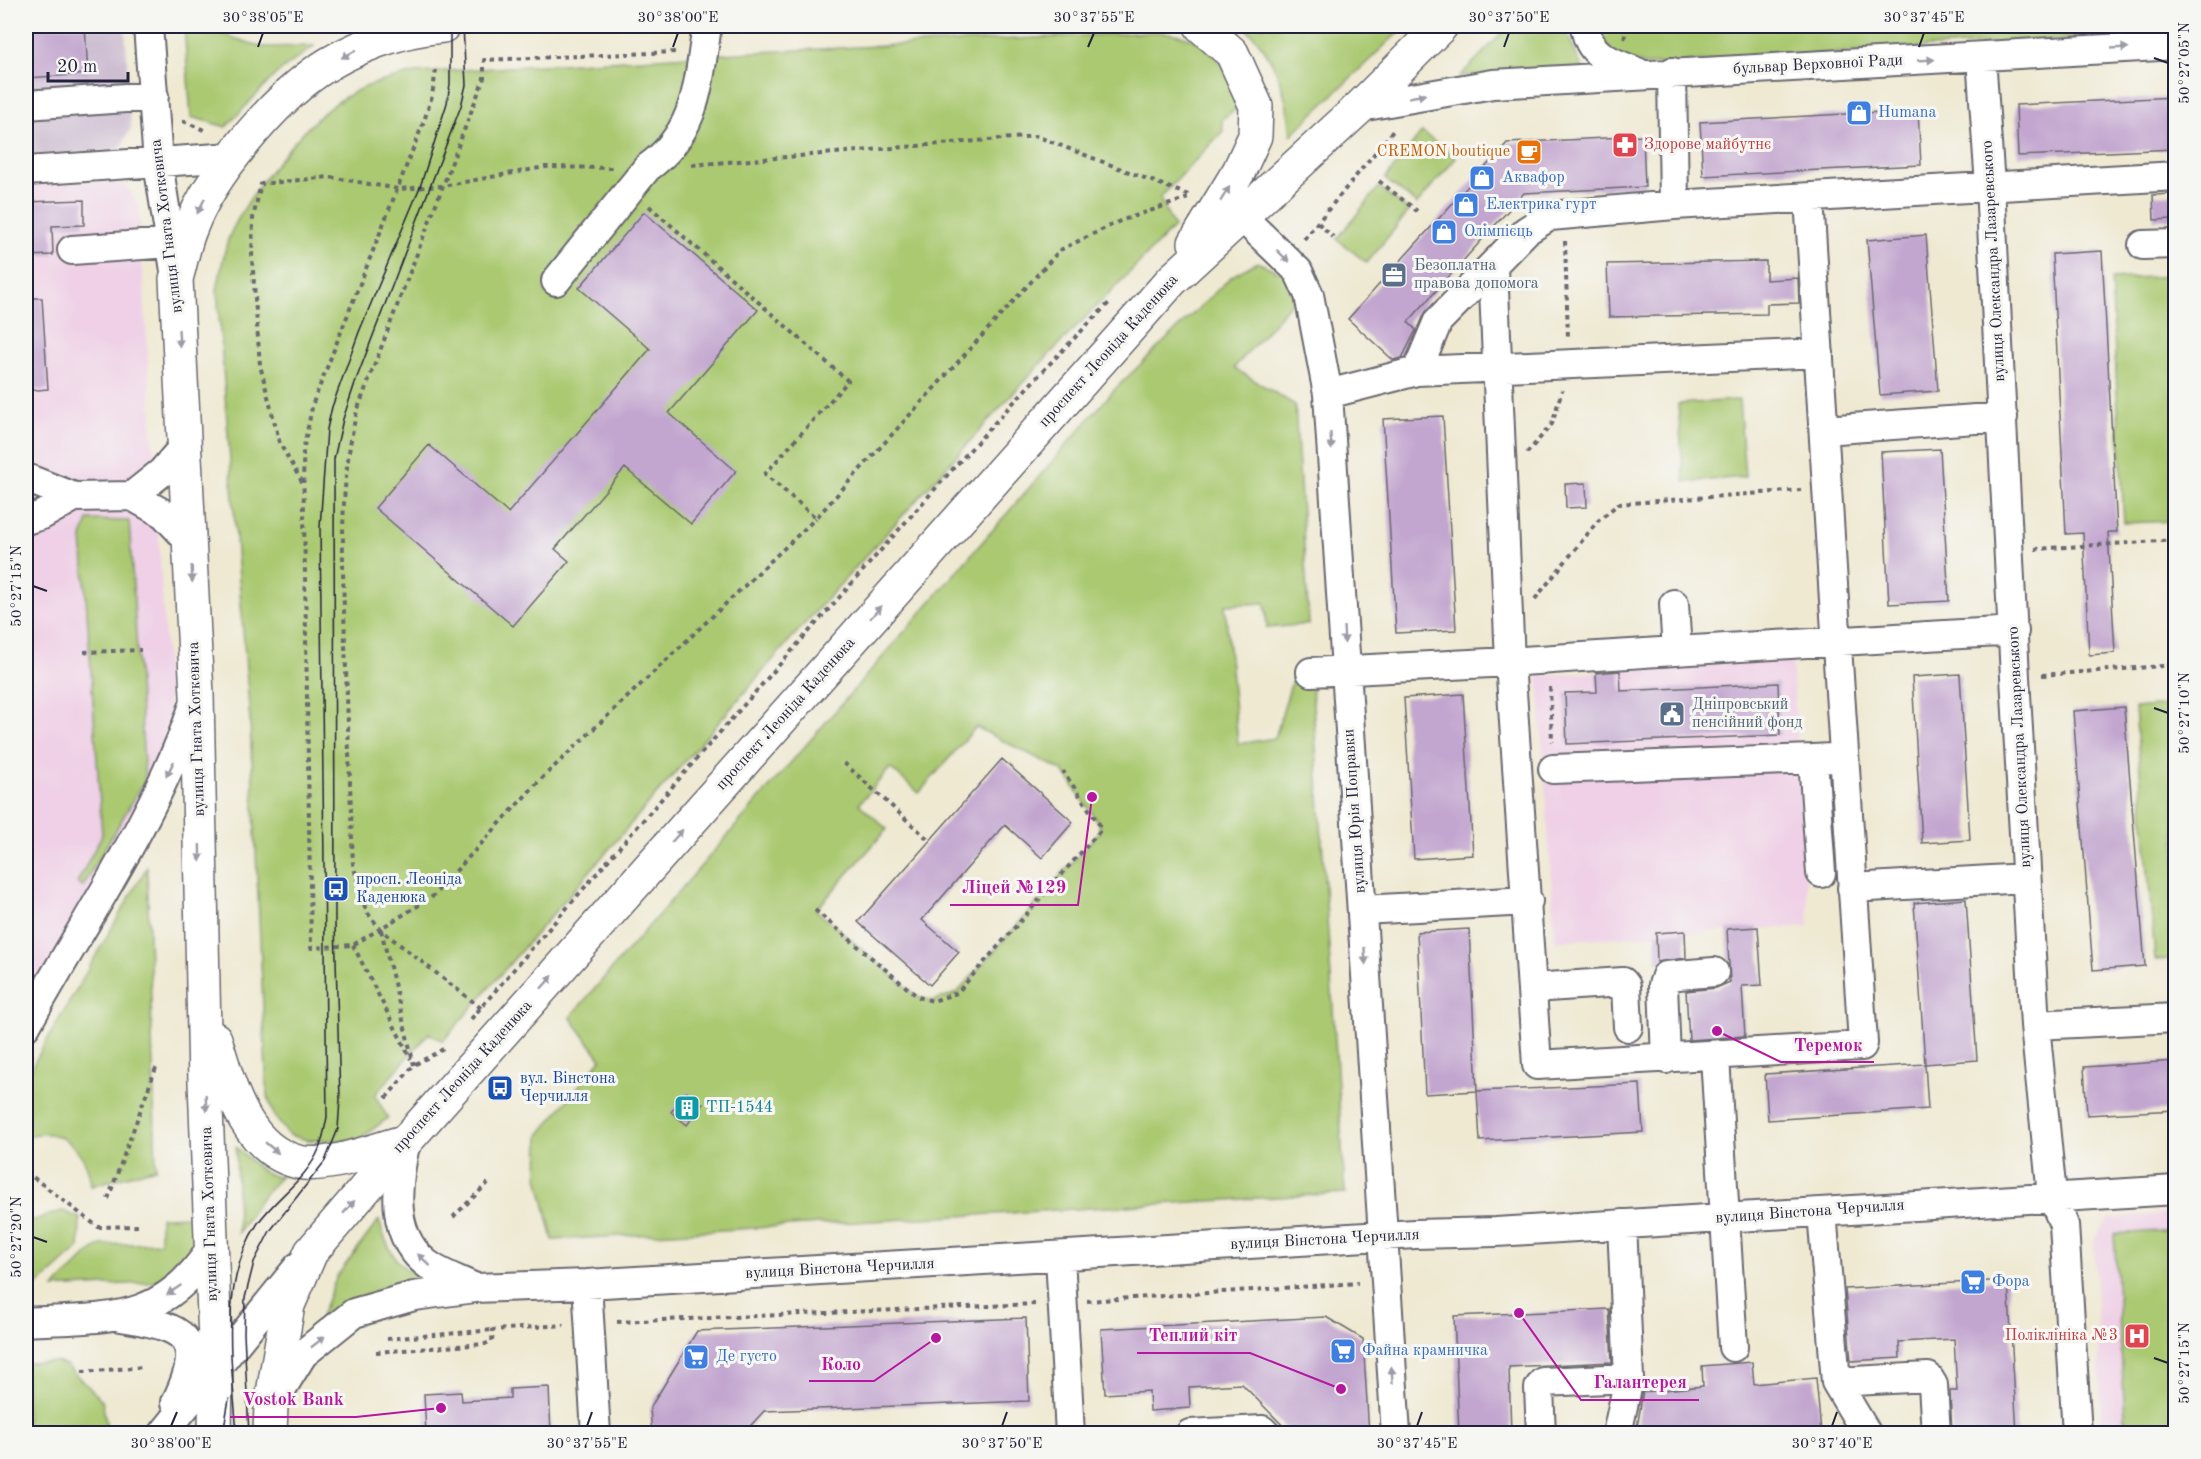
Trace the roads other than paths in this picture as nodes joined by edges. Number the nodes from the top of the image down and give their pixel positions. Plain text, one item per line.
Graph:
1 (148, 26) edge
2 (383, 26) edge
3 (434, 26) edge
4 (1201, 26) edge
5 (1441, 26) edge
6 (1585, 26) edge
7 (705, 38) edge
8 (2175, 45) edge
9 (1981, 57) junction
10 (1672, 72) junction
11 (1640, 73) junction
12 (154, 96) junction
13 (26, 105) edge
14 (1360, 107) junction
15 (233, 157) junction
16 (158, 163) junction
17 (26, 171) edge
18 (2175, 177) edge
19 (1990, 186) junction
20 (1809, 198) junction
21 (1674, 205) junction
22 (1241, 216) junction
23 (170, 243) junction
24 (2175, 244) edge
25 (2144, 245) dead end
26 (72, 250) dead end
27 (1493, 266) junction
28 (176, 279) junction
29 (1172, 280) junction
30 (556, 281) dead end
31 (1819, 353) junction
32 (1497, 365) junction
33 (1417, 370) junction
34 (1328, 393) junction
35 (2003, 417) junction
36 (1824, 430) junction
37 (185, 445) junction
38 (26, 478) edge
39 (132, 496) junction
40 (74, 497) junction
41 (26, 520) edge
42 (191, 543) junction
43 (1674, 604) dead end
44 (2014, 631) junction
45 (1837, 642) junction
46 (1677, 651) junction
47 (1510, 662) junction
48 (1346, 671) junction
49 (1311, 672) dead end
50 (197, 695) junction
51 (1843, 758) junction
52 (1813, 759) junction
53 (1553, 769) road end
54 (1821, 873) dead end
55 (2026, 878) junction
56 (1852, 888) junction
57 (1528, 900) junction
58 (1362, 910) junction
59 (61, 962) junction
60 (1714, 972) dead end
61 (26, 978) edge
62 (1532, 988) junction
63 (204, 1003) junction
64 (2175, 1018) edge
65 (2036, 1024) junction
66 (26, 1026) edge
67 (1628, 1028) dead end
68 (1715, 1057) junction
69 (1666, 1059) junction
70 (406, 1141) junction
71 (2175, 1190) edge
72 (2052, 1196) junction
73 (1822, 1212) junction
74 (1724, 1218) junction
75 (1622, 1224) junction
76 (1382, 1236) junction
77 (212, 1246) junction
78 (310, 1252) junction
79 (1060, 1257) junction
80 (587, 1284) junction
81 (475, 1288) junction
82 (121, 1317) junction
83 (26, 1322) edge
84 (1733, 1347) dead end
85 (216, 1367) junction
86 (1629, 1378) junction
87 (1836, 1382) junction
88 (270, 1419) edge
89 (162, 1434) edge
90 (215, 1434) edge
91 (596, 1434) edge
92 (1070, 1434) edge
93 (1190, 1434) edge
94 (1266, 1434) edge
95 (1396, 1434) edge
96 (1541, 1434) edge
97 (1617, 1434) edge
98 (1867, 1434) edge
99 (1936, 1434) edge
100 (2077, 1434) edge

1 - 12 street, вулиця Гната Хоткевича
2 - 3 street
3 -> 15 highway
29 -> 4 highway
5 - 14 highway, проспект Леоніда Каденюка
6 - 11 street, бульвар Верховної Ради
7 - 30 street
9 -> 8 street, бульвар Верховної Ради
10 -> 9 street, бульвар Верховної Ради
9 - 19 street, вулиця Олександра Лазаревського
10 - 11 street, бульвар Верховної Ради
10 - 21 street
14 -> 11 street, бульвар Верховної Ради
12 - 13 street
12 - 16 street, вулиця Гната Хоткевича
14 - 22 highway, проспект Леоніда Каденюка
15 - 16 street
15 -> 28 highway
16 - 17 street
16 - 23 street, вулиця Гната Хоткевича
18 - 19 street
19 - 20 street
19 - 35 street, вулиця Олександра Лазаревського
20 - 21 street
20 - 31 street
21 - 27 street
22 - 29 highway, проспект Леоніда Каденюка
22 -> 34 street, вулиця Юрія Поправки
23 - 26 street
23 - 28 street, вулиця Гната Хоткевича
24 - 25 street
27 - 32 street
27 - 33 street
28 -> 37 highway, вулиця Гната Хоткевича
70 -> 29 highway, проспект Леоніда Каденюка
31 - 32 street
31 - 36 street
32 - 33 street
32 - 47 street
33 - 34 street
34 -> 48 street, вулиця Юрія Поправки
35 - 36 street
35 - 44 street, вулиця Олександра Лазаревського
36 - 45 street
37 - 39 street
37 - 42 highway, вулиця Гната Хоткевича
38 - 40 street
39 - 40 street
39 - 42 street
40 - 41 street
42 -> 50 highway, вулиця Гната Хоткевича
43 - 46 street
44 - 45 street
44 - 55 street, вулиця Олександра Лазаревського
45 - 46 street
45 - 51 street
46 - 47 street
47 - 48 street
47 - 57 street
48 - 49 street
48 - 58 street, вулиця Юрія Поправки
50 -> 59 street
50 -> 63 highway, вулиця Гната Хоткевича
51 - 52 street
51 - 56 street
52 - 53 street
52 - 54 street
55 - 56 street
55 - 65 street, вулиця Олександра Лазаревського
56 - 68 street
57 - 58 street
57 - 62 street
58 -> 76 street, вулиця Юрія Поправки
59 - 61 street
59 - 66 street
60 - 69 street
62 - 67 street
62 - 69 street
63 -> 70 highway
63 -> 77 highway, вулиця Гната Хоткевича
64 - 65 street
65 - 72 street, вулиця Олександра Лазаревського
68 - 69 street
68 - 74 street
78 -> 70 highway, проспект Леоніда Каденюка
81 -> 70 street, вулиця Вінстона Черчилля
71 - 72 street, вулиця Вінстона Черчилля
72 - 73 street, вулиця Вінстона Черчилля
72 - 100 street, вулиця Олександра Лазаревського
73 - 74 street, вулиця Вінстона Черчилля
73 - 87 street
74 - 75 street, вулиця Вінстона Черчилля
74 - 84 street
75 - 76 street, вулиця Вінстона Черчилля
75 - 86 street
76 - 79 street, вулиця Вінстона Черчилля
95 -> 76 street, вулиця Юрія Поправки
77 -> 82 street
77 - 85 highway, вулиця Гната Хоткевича
78 - 85 street, проспект Леоніда Каденюка
78 - 88 highway
79 - 80 street, вулиця Вінстона Черчилля
79 - 92 street
80 - 81 street, вулиця Вінстона Черчилля
80 - 91 street
88 -> 81 street, вулиця Вінстона Черчилля
82 - 83 street
82 - 89 street
85 - 89 street, проспект Леоніда Каденюка
85 - 90 highway, вулиця Гната Хоткевича
86 - 96 street
86 - 97 street
87 - 98 street
87 - 99 street
93 - 94 street

